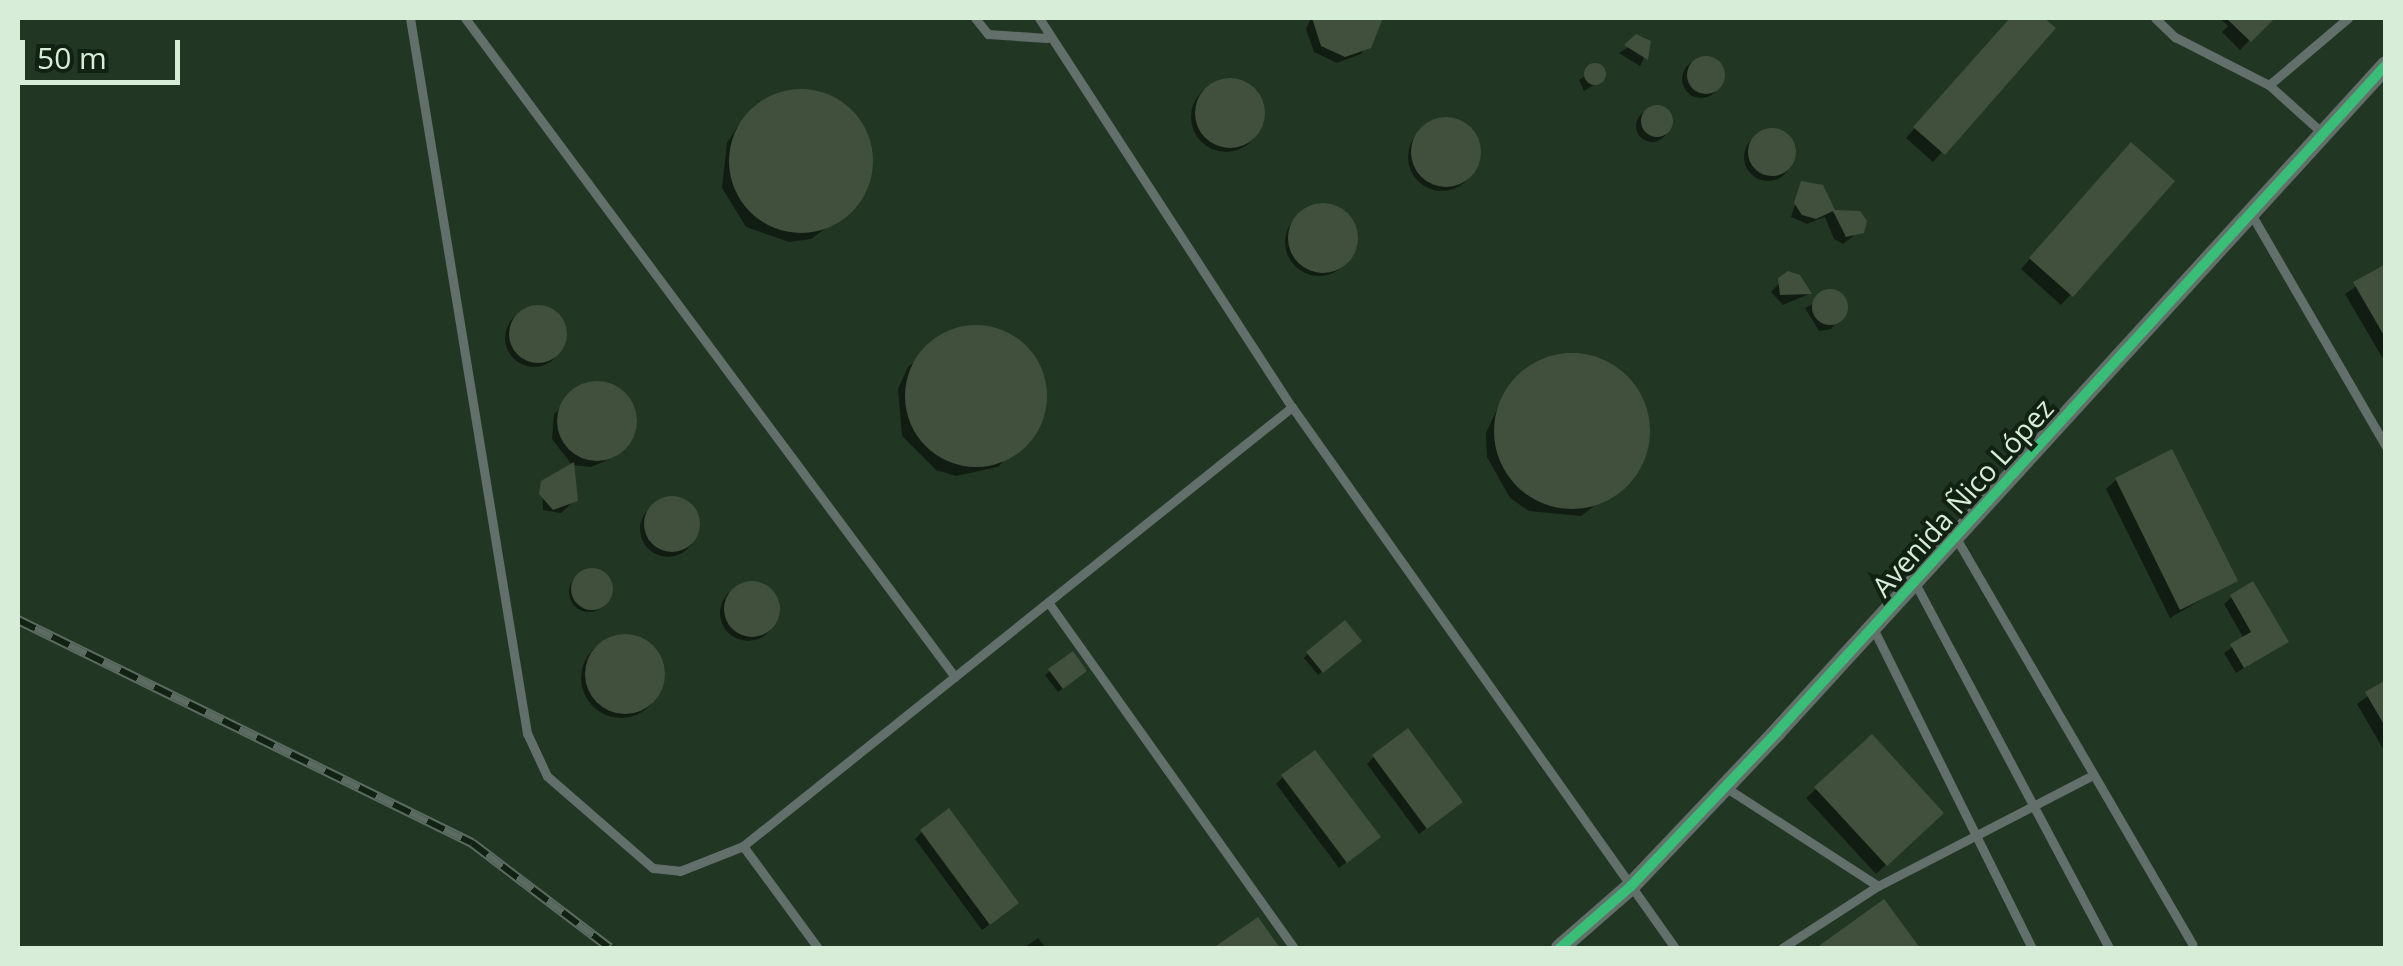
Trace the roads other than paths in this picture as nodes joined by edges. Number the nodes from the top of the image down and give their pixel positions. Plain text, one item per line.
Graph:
1 (410, 18) edge
2 (465, 18) edge
3 (975, 18) edge
4 (1040, 18) edge
5 (2155, 18) edge
6 (2348, 18) edge
7 (1047, 38) junction
8 (2386, 65) edge
9 (2269, 85) junction
10 (2320, 131) junction
11 (2249, 210) junction
12 (1292, 408) junction
13 (2386, 447) edge
14 (1956, 538) junction
15 (1914, 583) junction
16 (1048, 602) junction
17 (1873, 628) junction
18 (954, 677) junction
19 (2089, 777) junction
20 (1725, 788) junction
21 (2034, 807) junction
22 (1976, 835) junction
23 (743, 846) junction
24 (1631, 886) junction
25 (1878, 886) junction
26 (2192, 944) dead end
27 (818, 948) edge
28 (1294, 948) edge
29 (1560, 948) edge
30 (1675, 948) edge
31 (1782, 948) edge
32 (2032, 948) edge
33 (2109, 948) edge

1 - 23 lane
2 - 18 lane
3 - 7 lane
4 - 7 lane
5 - 9 lane
6 - 9 lane
7 - 12 lane
8 - 10 street, Avenida Ñico López
9 - 10 lane
10 - 11 street, Avenida Ñico López
11 - 13 lane
11 - 14 street, Avenida Ñico López
12 - 16 lane
12 - 24 lane
14 - 15 street, Avenida Ñico López
14 - 19 lane
15 - 17 street, Avenida Ñico López
15 - 21 lane
16 - 18 lane
16 - 28 lane
17 - 20 street, Avenida Ñico López
17 - 22 lane
18 - 23 lane
19 - 21 lane
19 - 26 lane
20 - 24 street, Avenida Ñico López
20 - 25 lane
21 - 22 lane
21 - 33 lane
22 - 25 lane
22 - 32 lane
23 - 27 lane
24 - 29 street, Avenida Ñico López
24 - 30 lane
25 - 31 lane

